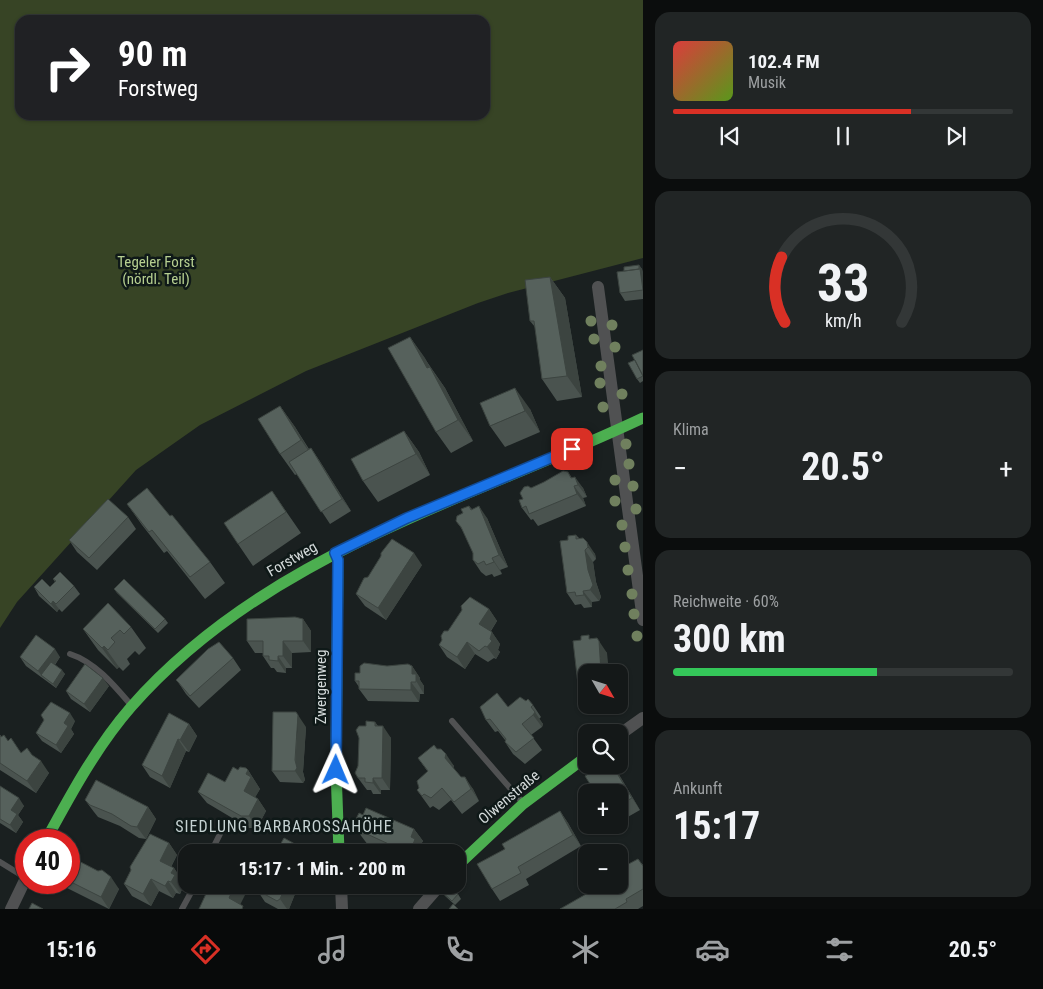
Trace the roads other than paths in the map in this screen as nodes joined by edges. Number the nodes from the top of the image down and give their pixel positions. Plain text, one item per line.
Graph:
1 (598, 287) dead end
2 (643, 418) edge
3 (617, 431) junction
4 (335, 553) junction
5 (643, 620) edge
6 (70, 654) dead end
7 (132, 706) junction
8 (643, 718) edge
9 (452, 721) dead end
10 (628, 729) edge
11 (578, 763) edge
12 (523, 804) junction
13 (52, 829) edge
14 (220, 834) dead end
15 (215, 844) edge
16 (339, 844) edge
17 (466, 857) edge
18 (0, 862) edge
19 (15, 871) edge
20 (18, 894) edge
21 (190, 894) edge
22 (341, 894) edge
23 (432, 894) edge
24 (11, 909) edge
25 (182, 909) edge
26 (342, 909) edge
27 (419, 909) edge

1 - 3 street
2 - 3 street, Forstweg
3 - 4 street, Forstweg
3 - 5 street
4 - 7 street, Forstweg
4 - 16 street, Zwergenweg
6 - 7 lane
7 - 13 street, Forstweg
8 - 10 street
9 - 12 lane
11 - 12 street, Olwenstraße
12 - 17 street, Olwenstraße
14 - 15 lane
18 - 19 lane
20 - 24 street
21 - 25 lane
22 - 26 street
23 - 27 street

